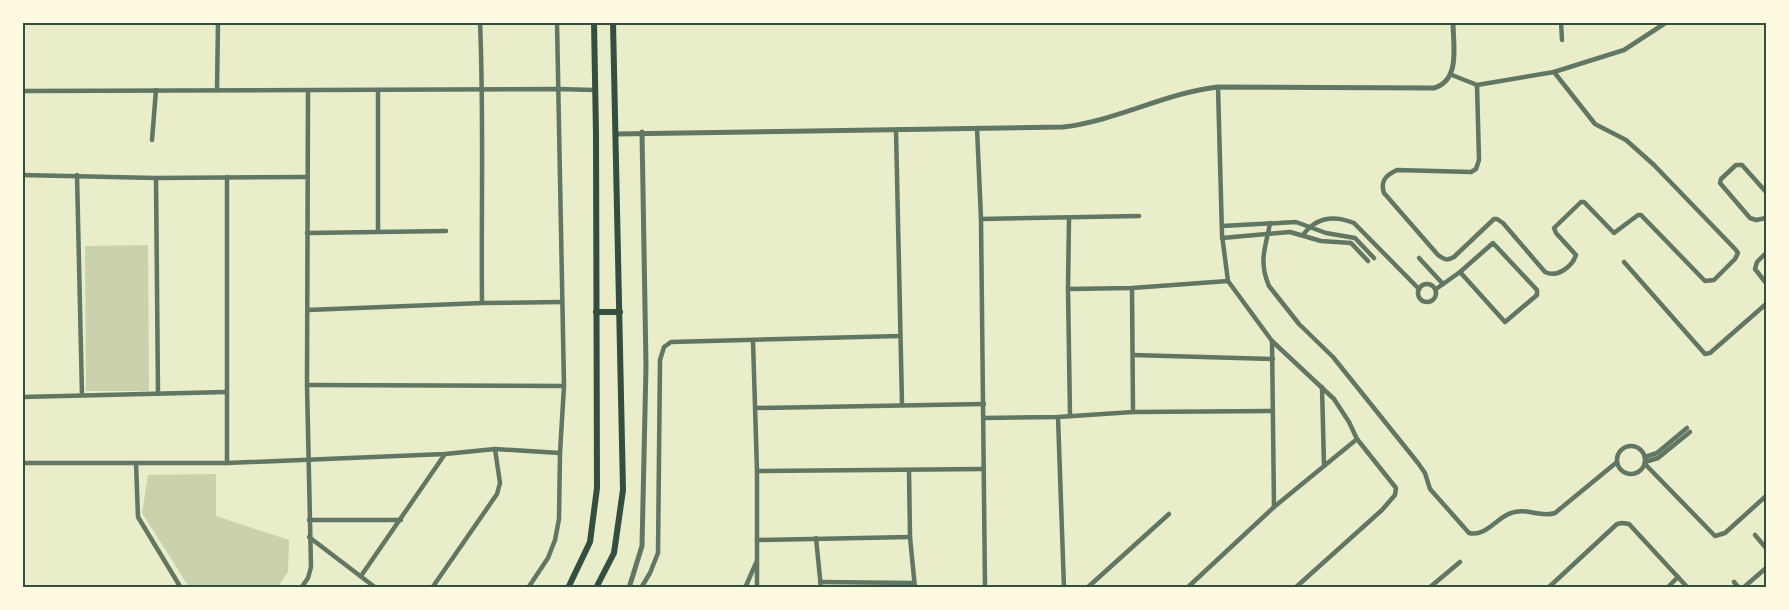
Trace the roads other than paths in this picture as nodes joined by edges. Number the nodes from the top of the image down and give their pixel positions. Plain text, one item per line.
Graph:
1 (218, 22) edge
2 (480, 22) edge
3 (557, 22) edge
4 (594, 22) edge
5 (613, 22) edge
6 (1453, 22) edge
7 (1561, 22) edge
8 (1667, 22) edge
9 (1562, 40) dead end
10 (1554, 72) junction
11 (1452, 75) junction
12 (1477, 85) junction
13 (1218, 87) junction
14 (483, 89) junction
15 (558, 89) junction
16 (156, 90) junction
17 (217, 90) junction
18 (378, 90) junction
19 (594, 90) junction
20 (22, 91) edge
21 (308, 91) junction
22 (976, 128) junction
23 (896, 130) junction
24 (642, 132) junction
25 (616, 134) junction
26 (152, 140) dead end
27 (77, 175) junction
28 (22, 176) edge
29 (227, 177) junction
30 (307, 177) junction
31 (156, 178) junction
32 (1767, 192) edge
33 (1139, 216) dead end
34 (1069, 218) junction
35 (1767, 218) edge
36 (981, 219) junction
37 (1270, 223) junction
38 (1222, 226) junction
39 (1310, 226) junction
40 (378, 231) junction
41 (446, 231) dead end
42 (307, 233) junction
43 (1268, 235) junction
44 (1303, 235) junction
45 (1222, 238) junction
46 (1767, 253) edge
47 (1374, 258) dead end
48 (1419, 258) dead end
49 (1368, 261) dead end
50 (1624, 262) dead end
51 (1460, 272) junction
52 (1227, 281) junction
53 (1767, 283) edge
54 (1443, 284) junction
55 (1132, 288) junction
56 (1068, 289) junction
57 (1419, 289) junction
58 (1436, 289) junction
59 (561, 302) junction
60 (482, 303) junction
61 (1767, 304) edge
62 (308, 310) junction
63 (596, 312) junction
64 (620, 312) junction
65 (900, 336) junction
66 (753, 341) junction
67 (1272, 341) junction
68 (1133, 356) junction
69 (1273, 358) junction
70 (307, 385) junction
71 (564, 386) junction
72 (1322, 386) junction
73 (226, 392) junction
74 (159, 394) junction
75 (82, 395) junction
76 (22, 398) edge
77 (902, 404) junction
78 (984, 404) junction
79 (755, 408) junction
80 (1271, 411) junction
81 (1133, 412) junction
82 (1070, 416) junction
83 (1058, 417) junction
84 (984, 418) junction
85 (1689, 430) dead end
86 (1357, 439) junction
87 (495, 449) junction
88 (560, 453) junction
89 (445, 454) junction
90 (308, 459) junction
91 (1645, 461) junction
92 (22, 462) edge
93 (1617, 462) junction
94 (136, 463) junction
95 (226, 463) junction
96 (1324, 465) junction
97 (984, 469) junction
98 (909, 470) junction
99 (757, 471) junction
100 (1767, 496) edge
101 (1274, 507) junction
102 (1169, 514) dead end
103 (309, 520) junction
104 (401, 520) junction
105 (1755, 535) dead end
106 (309, 537) junction
107 (910, 537) junction
108 (816, 538) junction
109 (757, 540) junction
110 (1767, 548) edge
111 (757, 562) junction
112 (1460, 562) dead end
113 (1766, 568) edge
114 (361, 576) junction
115 (1678, 577) junction
116 (1734, 582) dead end
117 (821, 585) edge
118 (914, 585) edge
119 (899, 586) edge
120 (181, 588) edge
121 (301, 588) edge
122 (376, 588) edge
123 (432, 588) edge
124 (528, 588) edge
125 (568, 588) edge
126 (596, 588) edge
127 (629, 588) edge
128 (641, 588) edge
129 (745, 588) edge
130 (757, 588) edge
131 (986, 588) edge
132 (1064, 588) edge
133 (1087, 588) edge
134 (1187, 588) edge
135 (1295, 588) edge
136 (1429, 588) edge
137 (1548, 588) edge
138 (1667, 588) edge
139 (1688, 588) edge
140 (1741, 588) edge

1 - 17 street
2 - 14 street
3 - 15 street
4 - 19 main road
5 - 25 main road
6 - 11 street
7 - 9 street
8 - 10 street
10 - 12 street
10 - 12 street
11 - 12 street
11 - 13 street
13 - 22 street
13 - 38 street
14 - 15 street
14 - 18 street
14 - 60 street
15 - 19 street
15 - 59 street
16 - 17 street
16 - 20 street
16 - 26 street
17 - 21 street
18 - 21 street
18 - 40 street
19 - 63 main road
21 - 30 street
22 - 23 street
22 - 36 street
23 - 24 street
23 - 65 street
24 - 25 street
24 - 127 street
25 - 64 main road
27 - 28 street
27 - 31 street
27 - 75 street
29 - 30 street
29 - 31 street
29 - 73 street
30 - 42 street
31 - 74 street
32 - 35 street
33 - 34 street
34 - 36 street
34 - 56 street
36 - 78 street
37 - 38 street
37 - 39 street
37 - 43 street
38 - 45 street
39 - 44 street
39 - 47 street
39 - 57 street
40 - 41 street
40 - 42 street
42 - 62 street
43 - 44 street
43 - 45 street
43 - 93 street
44 - 49 street
45 - 52 street
46 - 53 street
48 - 54 street
50 - 61 street
51 - 51 street
51 - 54 street
52 - 55 street
52 - 67 street
54 - 58 street
55 - 56 street
55 - 68 street
56 - 82 street
57 - 58 street
57 - 58 street
59 - 60 street
59 - 71 street
60 - 62 street
62 - 70 street
63 - 64 main road
63 - 125 main road
64 - 126 main road
65 - 66 street
65 - 77 street
66 - 79 street
66 - 128 street
67 - 69 street
67 - 72 street
68 - 69 street
68 - 81 street
69 - 80 street
70 - 71 street
70 - 90 street
71 - 88 street
72 - 86 street
72 - 96 street
73 - 74 street
73 - 95 street
74 - 75 street
75 - 76 street
77 - 78 street
77 - 79 street
78 - 84 street
79 - 99 street
80 - 81 street
80 - 101 street
81 - 82 street
82 - 83 street
83 - 84 street
83 - 132 street
84 - 97 street
85 - 91 street
86 - 96 street
86 - 135 street
87 - 88 street
87 - 89 street
87 - 123 street
88 - 124 street
89 - 90 street
89 - 104 street
90 - 95 street
90 - 103 street
91 - 93 street
91 - 93 street
91 - 100 street
92 - 94 street
94 - 95 street
94 - 120 street
96 - 101 street
97 - 98 street
97 - 131 street
98 - 99 street
98 - 107 street
99 - 109 street
101 - 134 street
102 - 133 street
103 - 104 street
103 - 106 street
104 - 114 street
105 - 110 street
106 - 114 street
106 - 121 street
107 - 108 street
107 - 118 street
108 - 109 street
108 - 117 street
109 - 111 street
111 - 129 street
111 - 130 street
112 - 136 street
113 - 140 street
114 - 122 street
115 - 137 street
115 - 138 street
115 - 139 street
116 - 140 street
117 - 119 street
118 - 119 street

